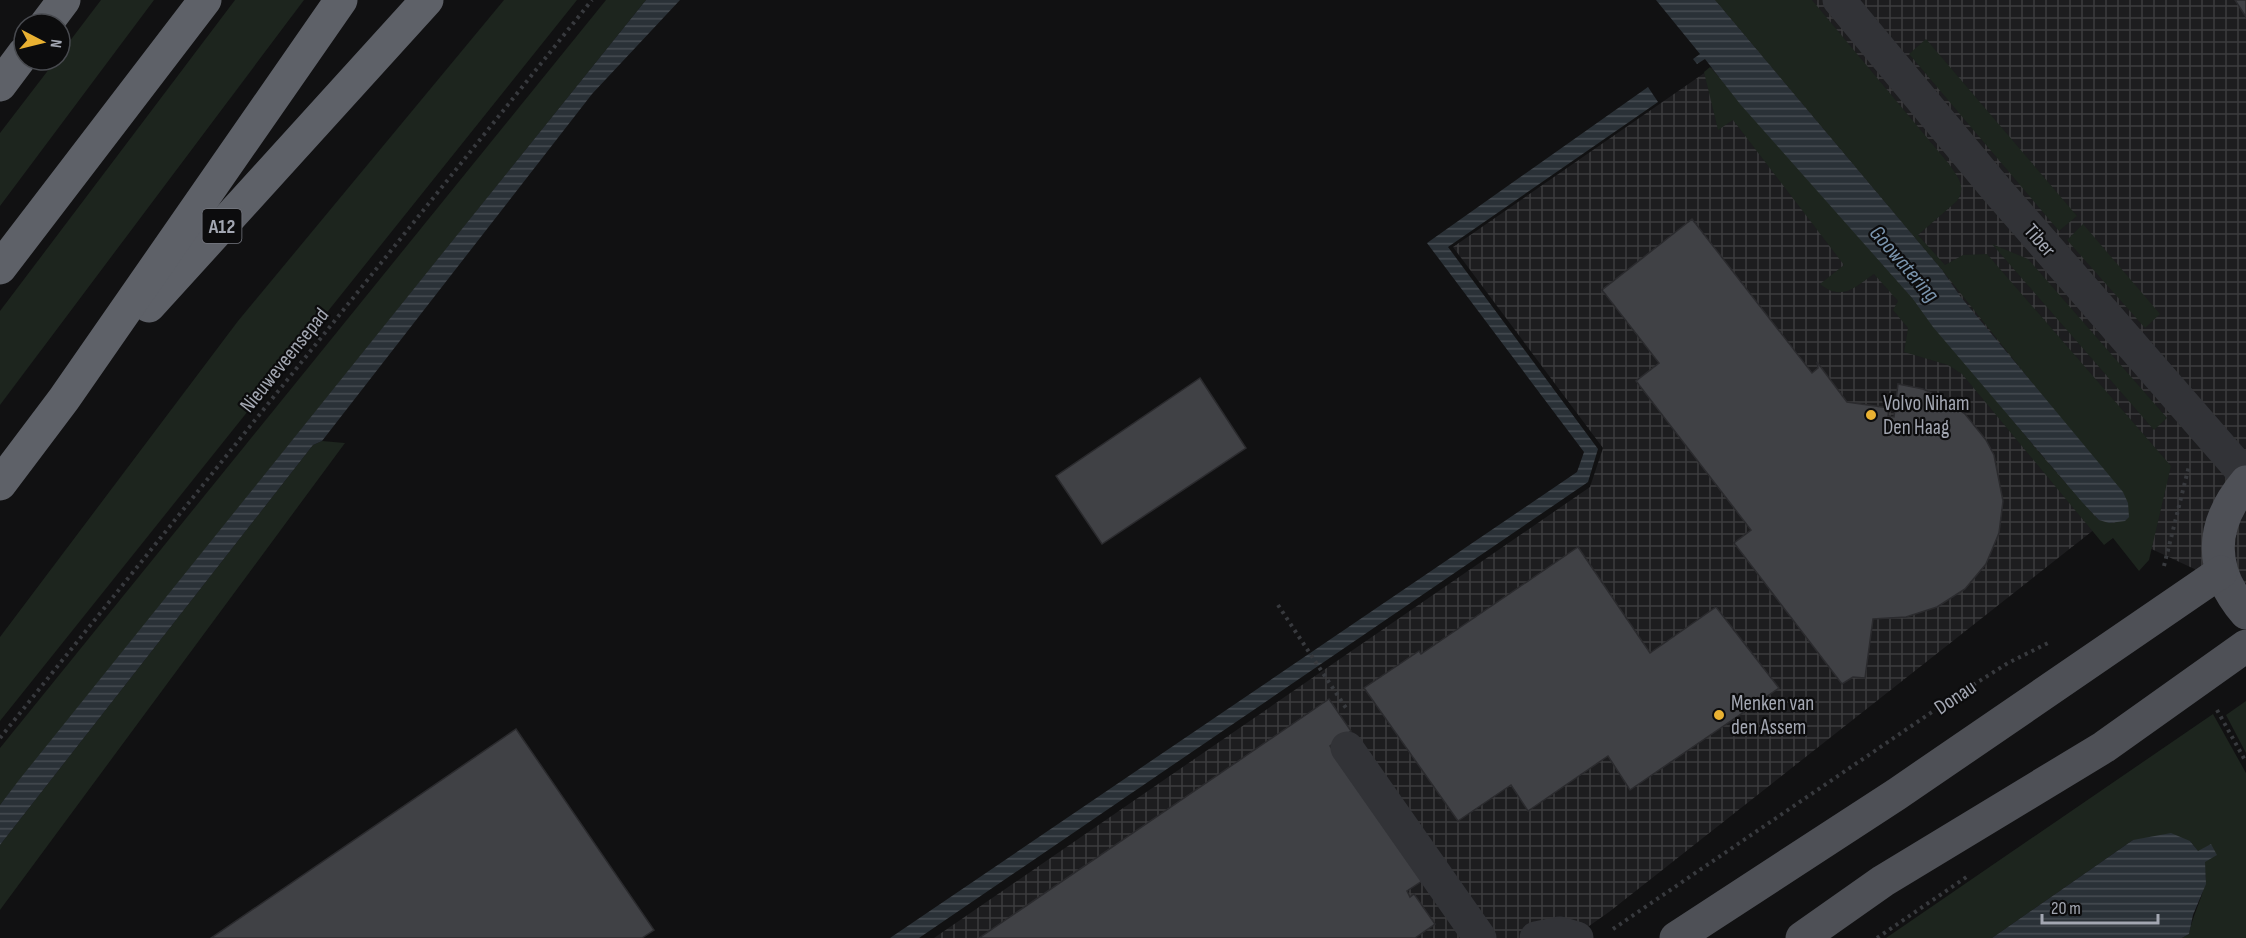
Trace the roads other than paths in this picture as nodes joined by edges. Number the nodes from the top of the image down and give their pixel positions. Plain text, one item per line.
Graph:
1 (205, 0) edge
2 (341, 0) edge
3 (427, 0) edge
4 (1839, 0) edge
5 (12, 69) edge
6 (0, 85) edge
7 (0, 268) edge
8 (64, 399) junction
9 (2246, 476) edge
10 (2246, 482) edge
11 (0, 484) edge
12 (2221, 572) junction
13 (2246, 614) edge
14 (2246, 646) edge
15 (1347, 748) dead end
16 (1480, 938) edge
17 (1536, 938) edge
18 (1577, 938) edge
19 (1676, 938) edge
20 (1802, 938) edge

1 - 7 highway
2 - 8 highway, A12
3 - 8 highway, A12
4 - 9 street, Tiber
5 - 6 highway
8 - 11 highway, A12
10 - 12 main road
12 - 13 main road
12 - 19 main road
14 - 20 main road
15 - 16 street
17 - 18 street

